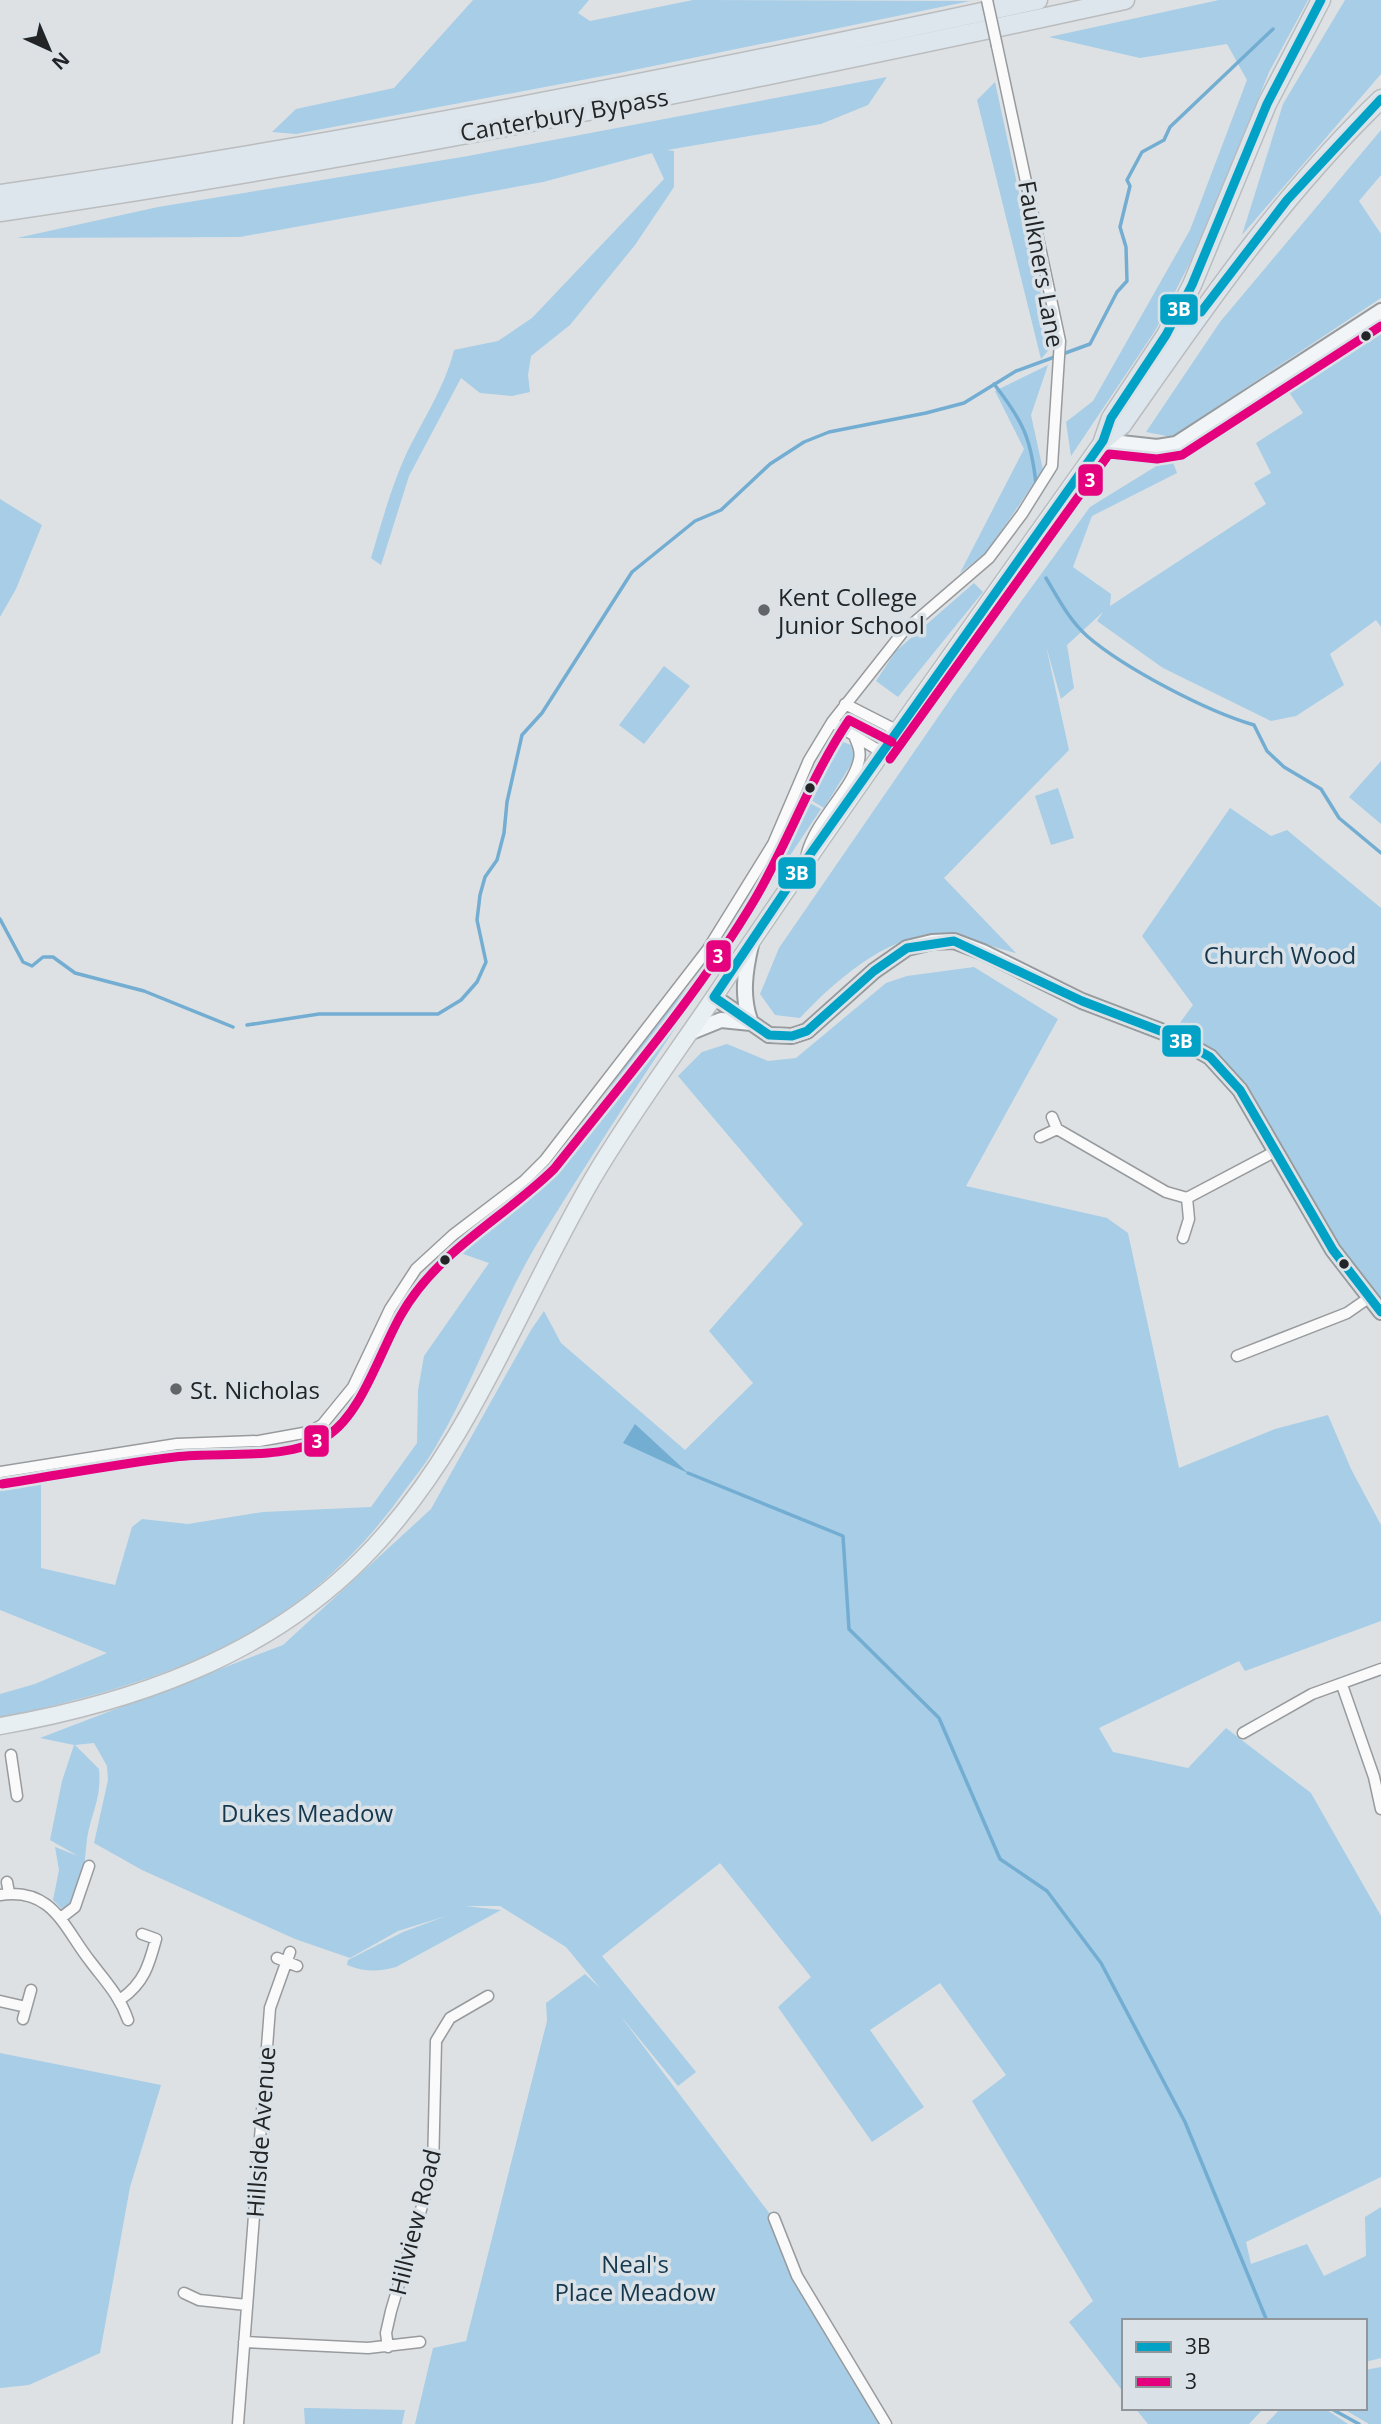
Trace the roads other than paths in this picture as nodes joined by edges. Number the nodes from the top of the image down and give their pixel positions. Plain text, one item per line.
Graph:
1 (987, 0) edge
2 (1038, 0) edge
3 (1125, 0) edge
4 (1321, 0) edge
5 (1381, 99) edge
6 (0, 194) edge
7 (0, 212) edge
8 (1381, 311) edge
9 (1103, 441) junction
10 (845, 704) junction
11 (832, 722) junction
12 (898, 731) junction
13 (855, 738) junction
14 (883, 753) junction
15 (804, 863) junction
16 (752, 940) junction
17 (714, 997) junction
18 (751, 1023) junction
19 (689, 1033) junction
20 (1052, 1117) dead end
21 (1057, 1129) junction
22 (1040, 1137) dead end
23 (1276, 1151) junction
24 (1186, 1198) junction
25 (1183, 1238) dead end
26 (1370, 1297) junction
27 (1381, 1312) edge
28 (1237, 1356) dead end
29 (0, 1472) edge
30 (1381, 1669) edge
31 (1342, 1685) junction
32 (0, 1726) edge
33 (1243, 1733) dead end
34 (9, 1755) edge
35 (17, 1796) dead end
36 (1381, 1809) edge
37 (89, 1866) dead end
38 (7, 1882) dead end
39 (4, 1894) edge
40 (62, 1917) junction
41 (142, 1934) dead end
42 (288, 1960) dead end
43 (31, 1990) dead end
44 (488, 1996) dead end
45 (121, 1999) junction
46 (0, 2001) edge
47 (26, 2007) junction
48 (23, 2020) dead end
49 (128, 2020) dead end
50 (774, 2218) dead end
51 (184, 2292) dead end
52 (247, 2305) junction
53 (244, 2342) junction
54 (420, 2342) dead end
55 (388, 2347) junction
56 (237, 2424) edge
57 (886, 2424) edge

1 - 10 street, Faulkners Lane, bridge
2 - 6 highway, Canterbury Bypass
3 - 7 highway, Canterbury Bypass
4 - 9 highway
5 - 9 highway
8 - 9 street
9 - 12 main road
10 - 11 street, Faulkners Lane
10 - 12 street
11 - 13 street
11 - 29 street, Faulkners Lane
12 - 14 main road
13 - 14 street
13 - 15 street
14 - 15 main road
15 - 16 main road
16 - 17 main road
16 - 18 street
17 - 18 street
17 - 19 main road
18 - 19 street
18 - 23 street
19 - 32 main road
20 - 21 street
21 - 22 street
21 - 24 street
23 - 24 street
23 - 26 street
24 - 25 street
26 - 27 street
26 - 28 street
30 - 31 street
31 - 33 street
31 - 36 street
34 - 35 street
37 - 40 street
38 - 39 street
39 - 40 street
40 - 45 street
41 - 45 street
42 - 52 street, Hillside Avenue
43 - 47 street
44 - 55 street, Hillview Road
45 - 49 street
46 - 47 street
47 - 48 street
50 - 57 street
51 - 52 street
52 - 53 street, Hillside Avenue
53 - 55 street
53 - 56 street, Hillside Avenue
54 - 55 street

